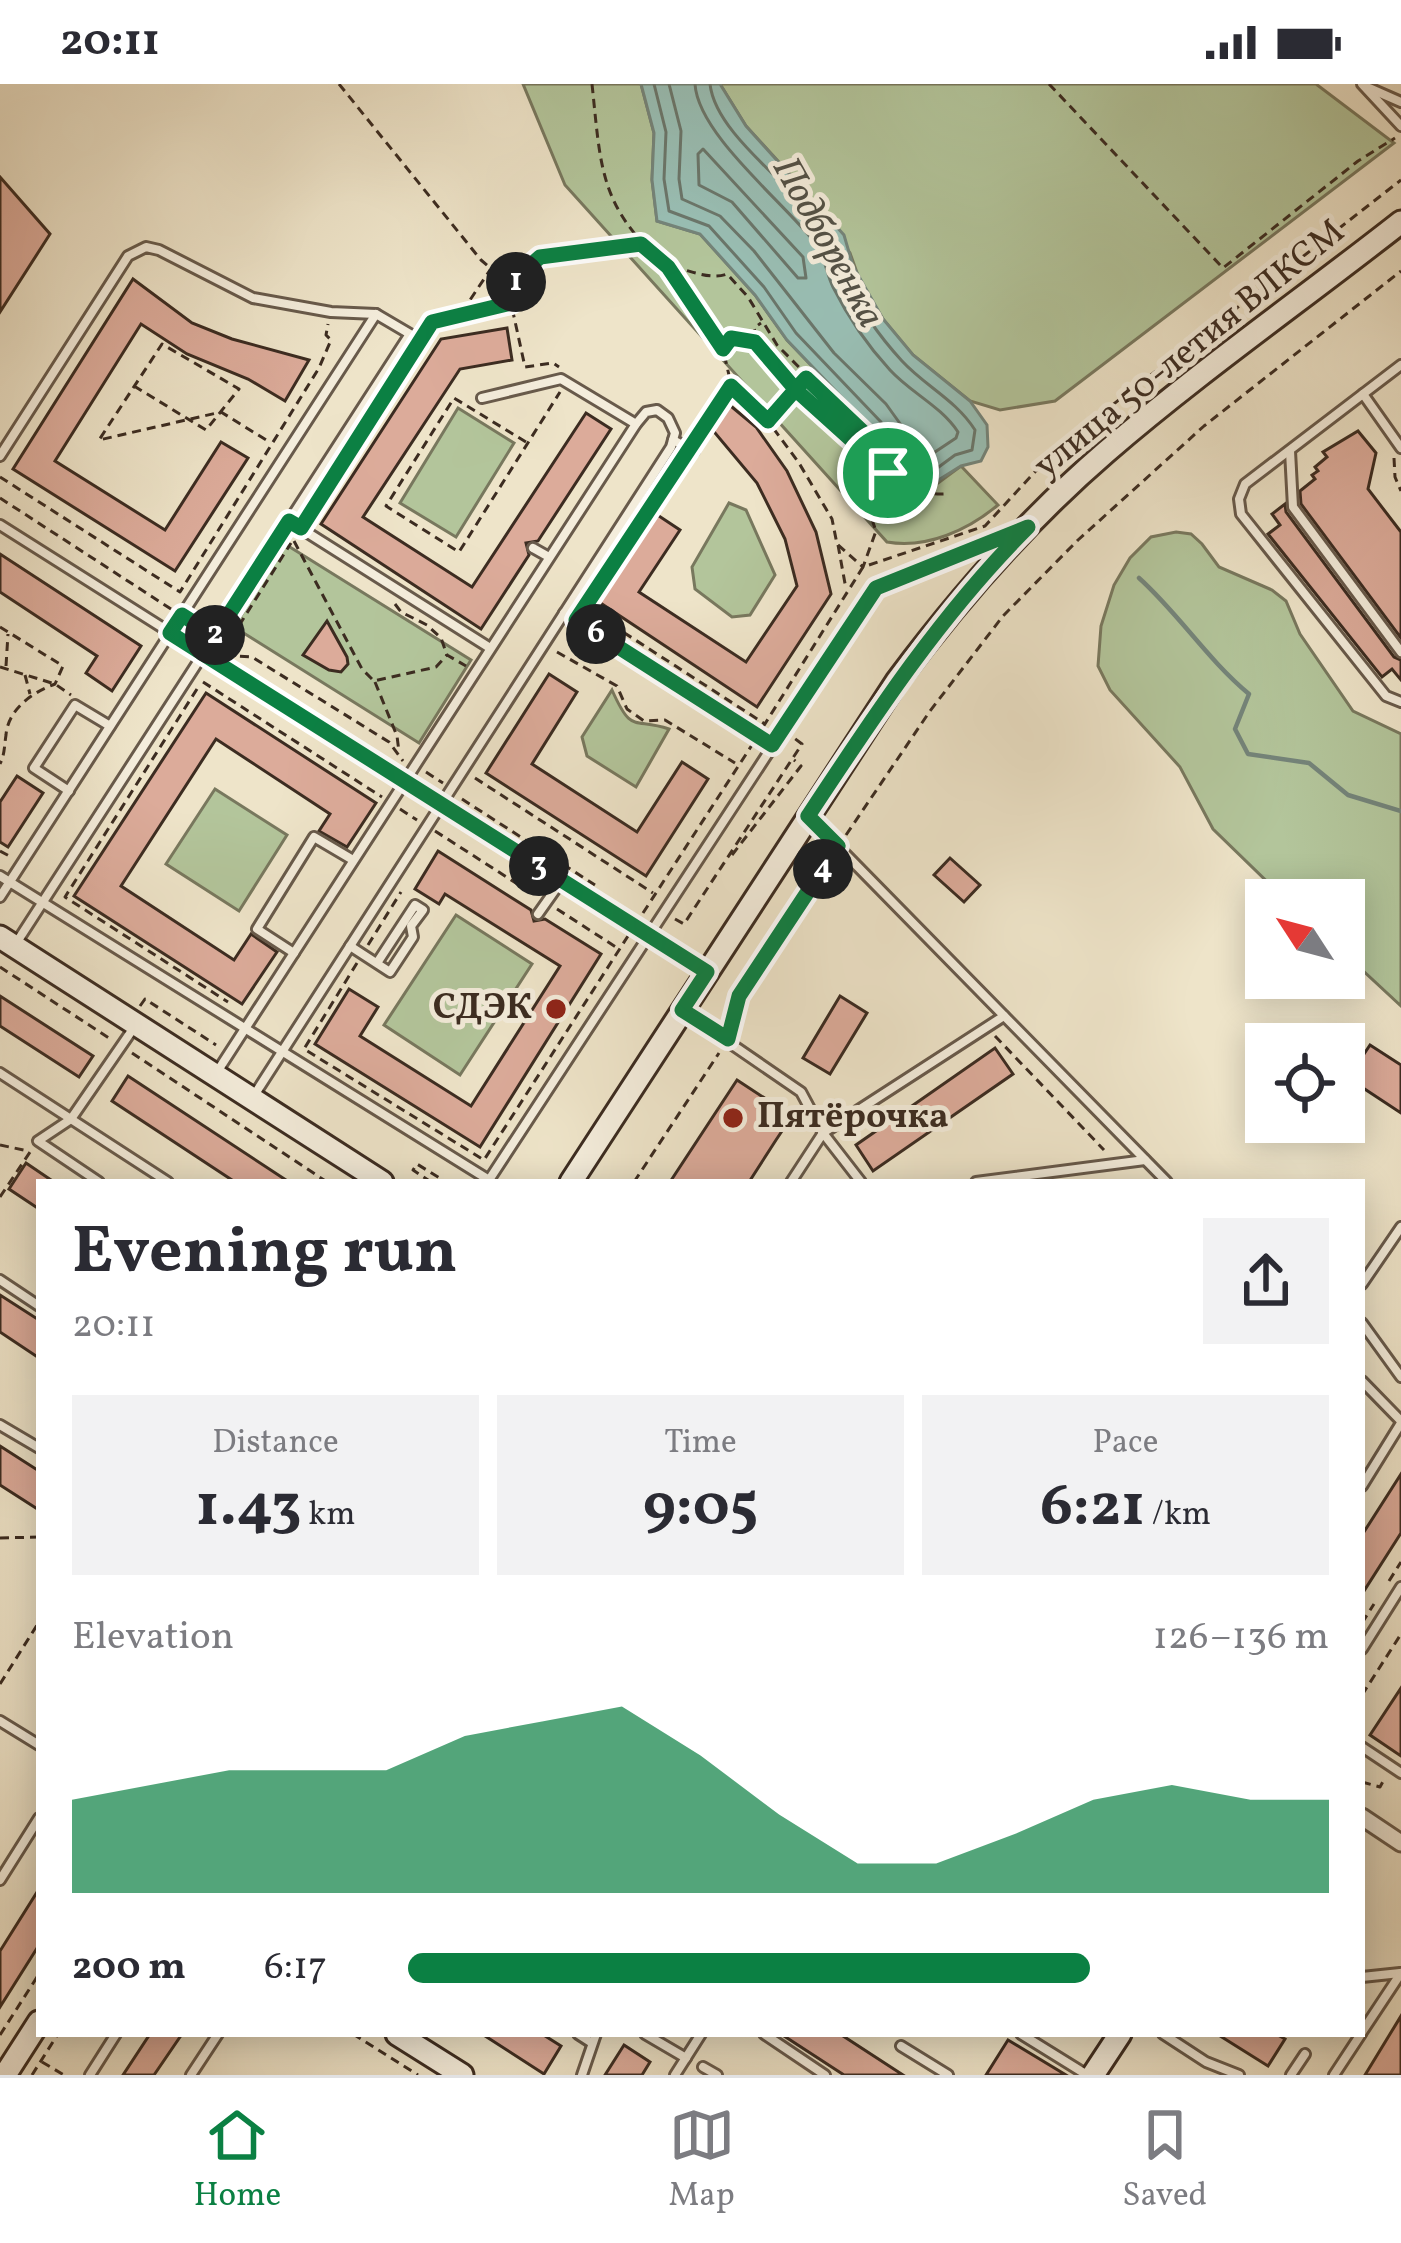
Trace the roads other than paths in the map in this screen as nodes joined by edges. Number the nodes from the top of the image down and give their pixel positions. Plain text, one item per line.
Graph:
1 (1363, 85) edge
2 (1401, 102) edge
3 (1401, 130) edge
4 (1401, 222) edge
5 (376, 314) junction
6 (1401, 364) edge
7 (1363, 394) junction
8 (482, 398) dead end
9 (636, 424) junction
10 (673, 440) junction
11 (1400, 443) edge
12 (1290, 449) junction
13 (692, 450) road end
14 (0, 456) edge
15 (289, 521) junction
16 (0, 525) edge
17 (1028, 527) junction
18 (533, 548) dead end
19 (549, 557) junction
20 (564, 613) junction
21 (170, 633) junction
22 (486, 646) junction
23 (1401, 652) edge
24 (203, 654) junction
25 (1401, 702) edge
26 (110, 726) junction
27 (772, 745) junction
28 (401, 779) junction
29 (69, 790) junction
30 (441, 805) junction
31 (808, 816) junction
32 (353, 860) junction
33 (5, 879) edge
34 (562, 880) junction
35 (0, 897) edge
36 (42, 903) junction
37 (538, 914) dead end
38 (649, 935) junction
39 (7, 942) edge
40 (350, 946) junction
41 (294, 953) junction
42 (377, 963) junction
43 (707, 972) junction
44 (682, 1010) junction
45 (1004, 1016) junction
46 (133, 1022) junction
47 (243, 1026) junction
48 (283, 1052) junction
49 (0, 1072) edge
50 (215, 1075) junction
51 (252, 1099) junction
52 (71, 1118) junction
53 (824, 1133) junction
54 (1145, 1160) junction
55 (95, 1179) edge
56 (163, 1179) edge
57 (377, 1179) edge
58 (487, 1179) edge
59 (490, 1179) edge
60 (573, 1179) edge
61 (793, 1179) edge
62 (859, 1179) edge
63 (997, 1179) edge
64 (1164, 1179) edge
65 (1401, 1227) edge
66 (0, 1280) edge
67 (1365, 1280) edge
68 (36, 1304) edge
69 (1365, 1327) edge
70 (1401, 1377) edge
71 (1365, 1384) edge
72 (1401, 1422) edge
73 (0, 1425) edge
74 (36, 1446) edge
75 (1365, 1481) edge
76 (1401, 1587) edge
77 (1365, 1644) edge
78 (0, 1721) edge
79 (36, 1743) edge
80 (1365, 1750) edge
81 (1397, 1770) edge
82 (1365, 1819) edge
83 (36, 1823) edge
84 (1401, 1843) edge
85 (0, 1880) edge
86 (1401, 1973) edge
87 (1365, 1977) edge
88 (36, 2026) edge
89 (1365, 2027) edge
90 (114, 2037) edge
91 (216, 2037) edge
92 (403, 2037) edge
93 (650, 2037) edge
94 (699, 2037) edge
95 (768, 2037) edge
96 (1026, 2037) edge
97 (1118, 2037) edge
98 (1167, 2037) edge
99 (1358, 2037) edge
100 (594, 2038) edge
101 (902, 2047) dead end
102 (1306, 2054) dead end
103 (686, 2058) junction
104 (1207, 2062) junction
105 (703, 2066) dead end
106 (586, 2074) edge
107 (5, 2075) edge
108 (90, 2075) edge
109 (191, 2075) edge
110 (462, 2075) edge
111 (675, 2075) edge
112 (717, 2075) edge
113 (825, 2075) edge
114 (948, 2075) edge
115 (1090, 2075) edge
116 (1198, 2075) edge
117 (1239, 2075) edge
118 (1291, 2075) edge
119 (1334, 2075) edge

1 - 2 lane
1 - 3 lane
4 - 17 main road, улица 50-летия ВЛКСМ
5 - 14 lane
5 - 15 lane
5 - 21 lane
6 - 7 lane
7 - 11 lane
7 - 12 lane
8 - 9 lane
9 - 10 lane
9 - 19 lane
10 - 13 lane
10 - 20 lane
12 - 23 lane
12 - 25 lane
15 - 22 lane
15 - 24 lane
16 - 21 lane
17 - 27 lane
17 - 31 main road, улица 50-летия ВЛКСМ
18 - 19 lane
19 - 22 lane
20 - 27 lane
20 - 30 lane
21 - 24 lane
21 - 26 lane
22 - 28 lane
24 - 28 lane
24 - 36 lane
26 - 29 lane
26 - 29 lane
27 - 38 lane
28 - 30 lane
28 - 32 lane
29 - 33 lane
30 - 34 lane
30 - 40 lane
31 - 43 main road, улица 50-летия ВЛКСМ
31 - 45 lane
32 - 41 lane
32 - 41 lane
33 - 35 lane
33 - 36 lane
34 - 37 lane
34 - 38 lane
36 - 39 lane
36 - 47 lane
38 - 43 lane
38 - 59 lane
39 - 46 main road
40 - 42 lane
40 - 48 lane
41 - 47 lane
42 - 42 lane
43 - 44 main road, улица 50-летия ВЛКСМ
44 - 53 lane
44 - 60 main road, улица 50-летия ВЛКСМ
45 - 53 lane
45 - 54 lane
46 - 50 main road
46 - 52 lane
47 - 48 lane
47 - 50 lane
48 - 51 lane
48 - 58 lane
49 - 52 lane
50 - 51 main road
51 - 57 main road
52 - 55 lane
52 - 56 lane
53 - 61 lane
53 - 62 lane
54 - 63 lane
54 - 64 lane
65 - 67 lane
66 - 68 lane
69 - 70 lane
71 - 72 lane
72 - 75 lane
73 - 74 lane
76 - 77 lane
78 - 79 lane
80 - 81 lane
82 - 84 street
83 - 85 lane
86 - 87 lane
86 - 89 lane
88 - 107 main road
90 - 108 lane
91 - 109 lane
92 - 110 main road
93 - 103 lane
94 - 103 lane
95 - 113 lane
96 - 115 lane
97 - 115 main road
98 - 104 lane
99 - 119 lane
100 - 106 lane
101 - 114 lane
102 - 118 lane
103 - 111 lane
104 - 116 lane
104 - 117 lane
105 - 112 lane

